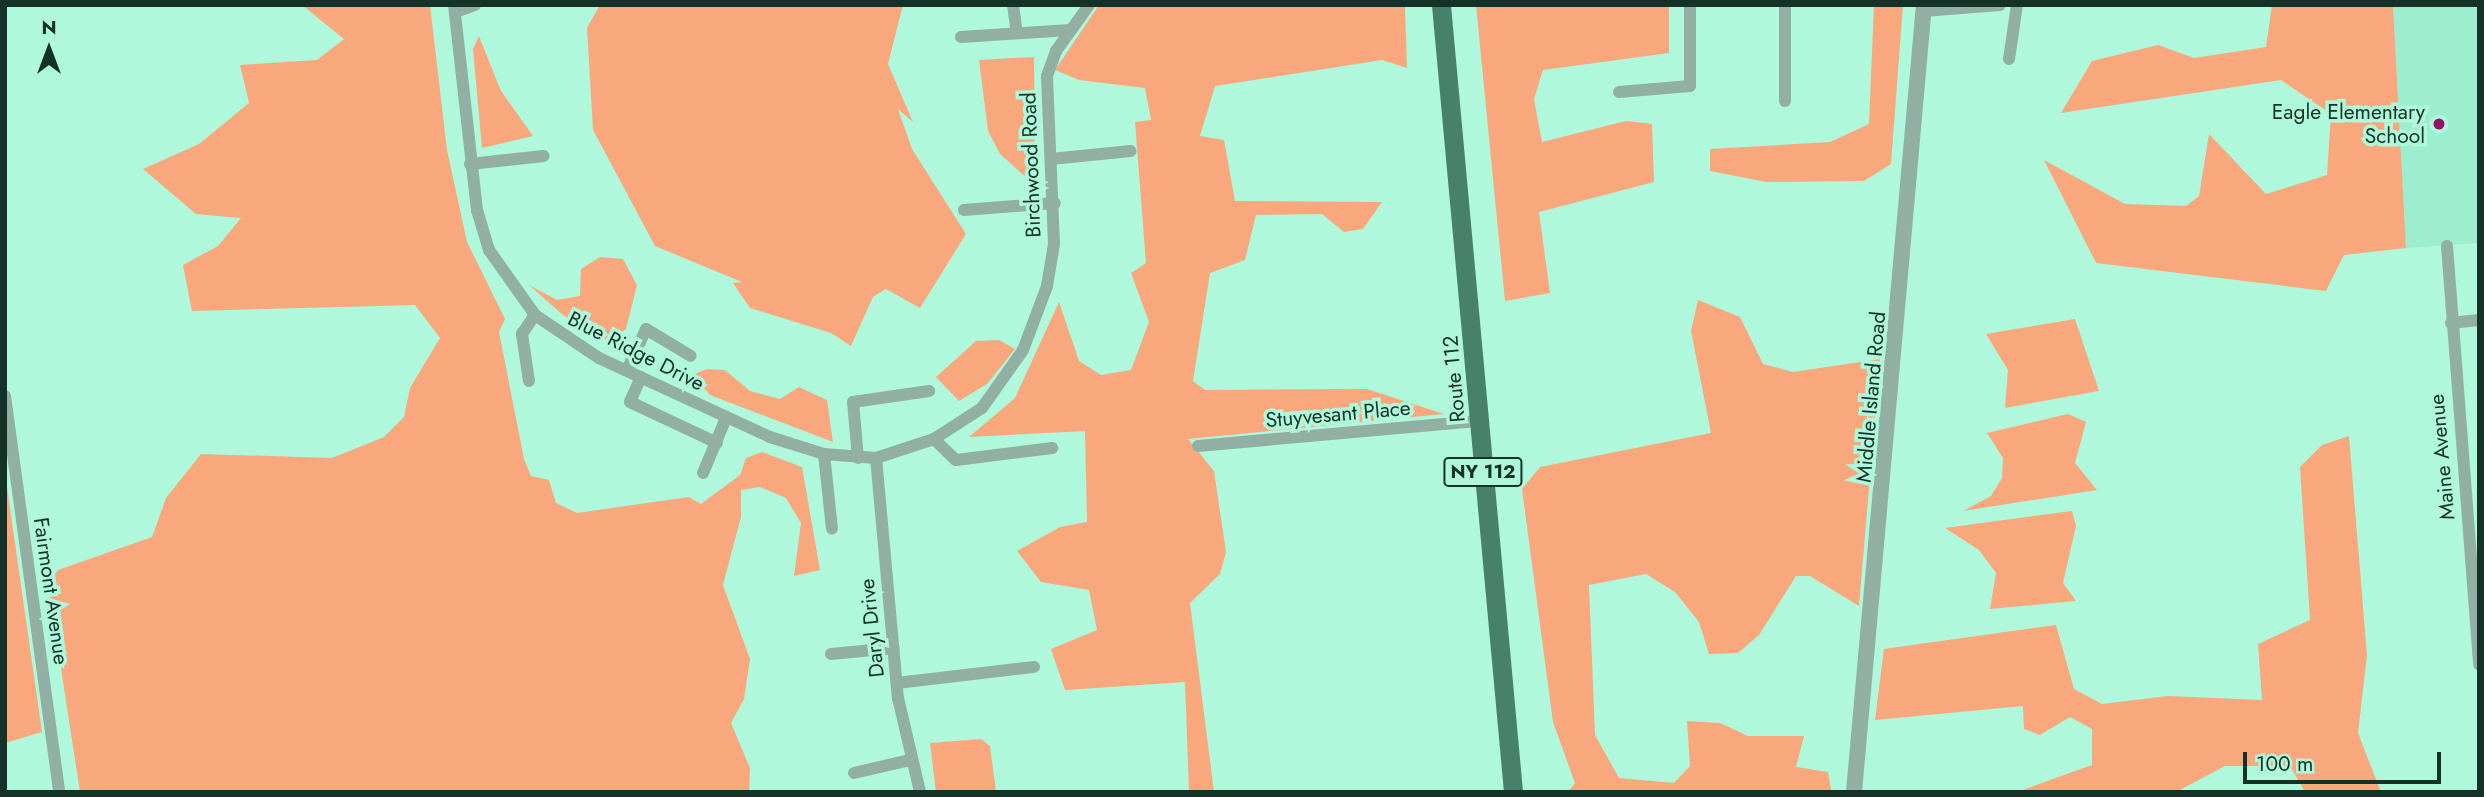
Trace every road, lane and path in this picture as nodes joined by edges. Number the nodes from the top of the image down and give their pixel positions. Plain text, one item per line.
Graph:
1 (475, 5) edge
2 (1013, 5) edge
3 (1089, 5) edge
4 (1441, 5) edge
5 (1690, 5) edge
6 (1785, 5) edge
7 (2000, 5) edge
8 (2017, 5) edge
9 (455, 8) edge
10 (1924, 8) edge
11 (1070, 30) junction
12 (1017, 33) junction
13 (961, 37) dead end
14 (2009, 59) dead end
15 (1619, 92) dead end
16 (1785, 101) dead end
17 (1131, 150) dead end
18 (544, 156) dead end
19 (1051, 159) junction
20 (470, 164) junction
21 (1055, 203) junction
22 (964, 210) dead end
23 (2447, 246) dead end
24 (535, 315) junction
25 (2479, 320) edge
26 (2451, 323) junction
27 (691, 356) dead end
28 (627, 370) junction
29 (641, 377) junction
30 (529, 381) dead end
31 (929, 391) dead end
32 (5, 396) edge
33 (726, 418) junction
34 (1480, 421) junction
35 (934, 439) junction
36 (717, 443) junction
37 (1198, 446) dead end
38 (1052, 448) dead end
39 (824, 454) junction
40 (858, 458) junction
41 (876, 458) junction
42 (703, 473) dead end
43 (832, 529) dead end
44 (894, 648) junction
45 (831, 654) dead end
46 (2479, 665) edge
47 (1034, 667) dead end
48 (897, 683) junction
49 (910, 760) junction
50 (854, 773) dead end
51 (59, 792) edge
52 (920, 792) edge
53 (1513, 792) edge
54 (1854, 792) edge

1 - 9 street
2 - 12 street
3 - 11 street, Birchwood Road
4 - 34 main road, Route 112 / NY 112
5 - 15 street
6 - 16 street
7 - 10 street
8 - 14 street
9 - 20 street, Blue Ridge Drive
10 - 54 street, Middle Island Road
11 - 12 street
11 - 19 street, Birchwood Road
12 - 13 street
17 - 19 street
18 - 20 street
19 - 21 street, Birchwood Road
20 - 24 street, Blue Ridge Drive
21 - 22 street
21 - 35 street, Birchwood Road
23 - 26 street, Maine Avenue
24 - 28 street, Blue Ridge Drive
24 - 30 street
25 - 26 street
26 - 46 street, Maine Avenue
27 - 28 street
28 - 29 street, Blue Ridge Drive
29 - 33 street, Blue Ridge Drive
29 - 36 street
31 - 40 street
32 - 51 street, Fairmont Avenue
33 - 36 street
33 - 39 street, Blue Ridge Drive
34 - 37 street, Stuyvesant Place
34 - 53 main road, Route 112 / NY 112
35 - 38 street
35 - 41 street, Birchwood Road
36 - 42 street
39 - 40 street, Blue Ridge Drive
39 - 43 street
40 - 41 street, Blue Ridge Drive
41 - 44 street, Daryl Drive
44 - 45 street
44 - 48 street, Daryl Drive
47 - 48 street
48 - 49 street, Daryl Drive
49 - 50 street
49 - 52 street, Daryl Drive

